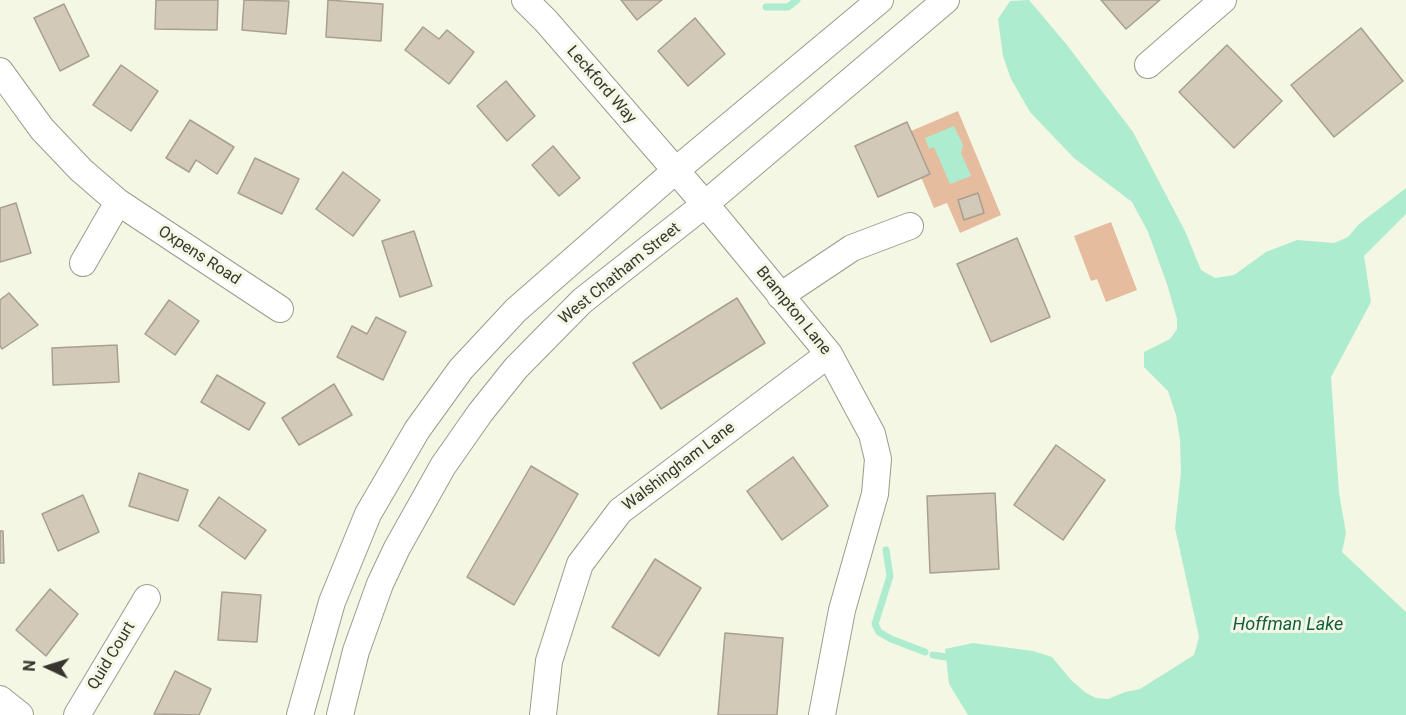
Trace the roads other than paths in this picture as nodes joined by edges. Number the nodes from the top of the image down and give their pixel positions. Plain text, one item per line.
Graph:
1 (525, 0) edge
2 (880, 0) edge
3 (946, 0) edge
4 (1223, 0) edge
5 (1148, 65) dead end
6 (0, 71) edge
7 (675, 171) junction
8 (118, 202) junction
9 (704, 205) junction
10 (910, 226) dead end
11 (83, 263) dead end
12 (780, 296) junction
13 (280, 309) dead end
14 (829, 354) junction
15 (147, 598) dead end
16 (0, 699) edge
17 (20, 715) edge
18 (77, 715) edge
19 (300, 715) edge
20 (340, 715) edge
21 (543, 715) edge
22 (822, 715) edge

1 - 7 street, Leckford Way
2 - 7 street
3 - 9 street, West Chatham Street
4 - 5 street
6 - 8 street, Oxpens Road
7 - 9 street, Brampton Lane
7 - 19 street
8 - 11 street
8 - 13 street, Oxpens Road
9 - 12 street, Brampton Lane
9 - 20 street, West Chatham Street
10 - 12 street
12 - 14 street, Brampton Lane
14 - 21 street, Walshingham Lane
14 - 22 street, Brampton Lane
15 - 18 street, Quid Court
16 - 17 street

